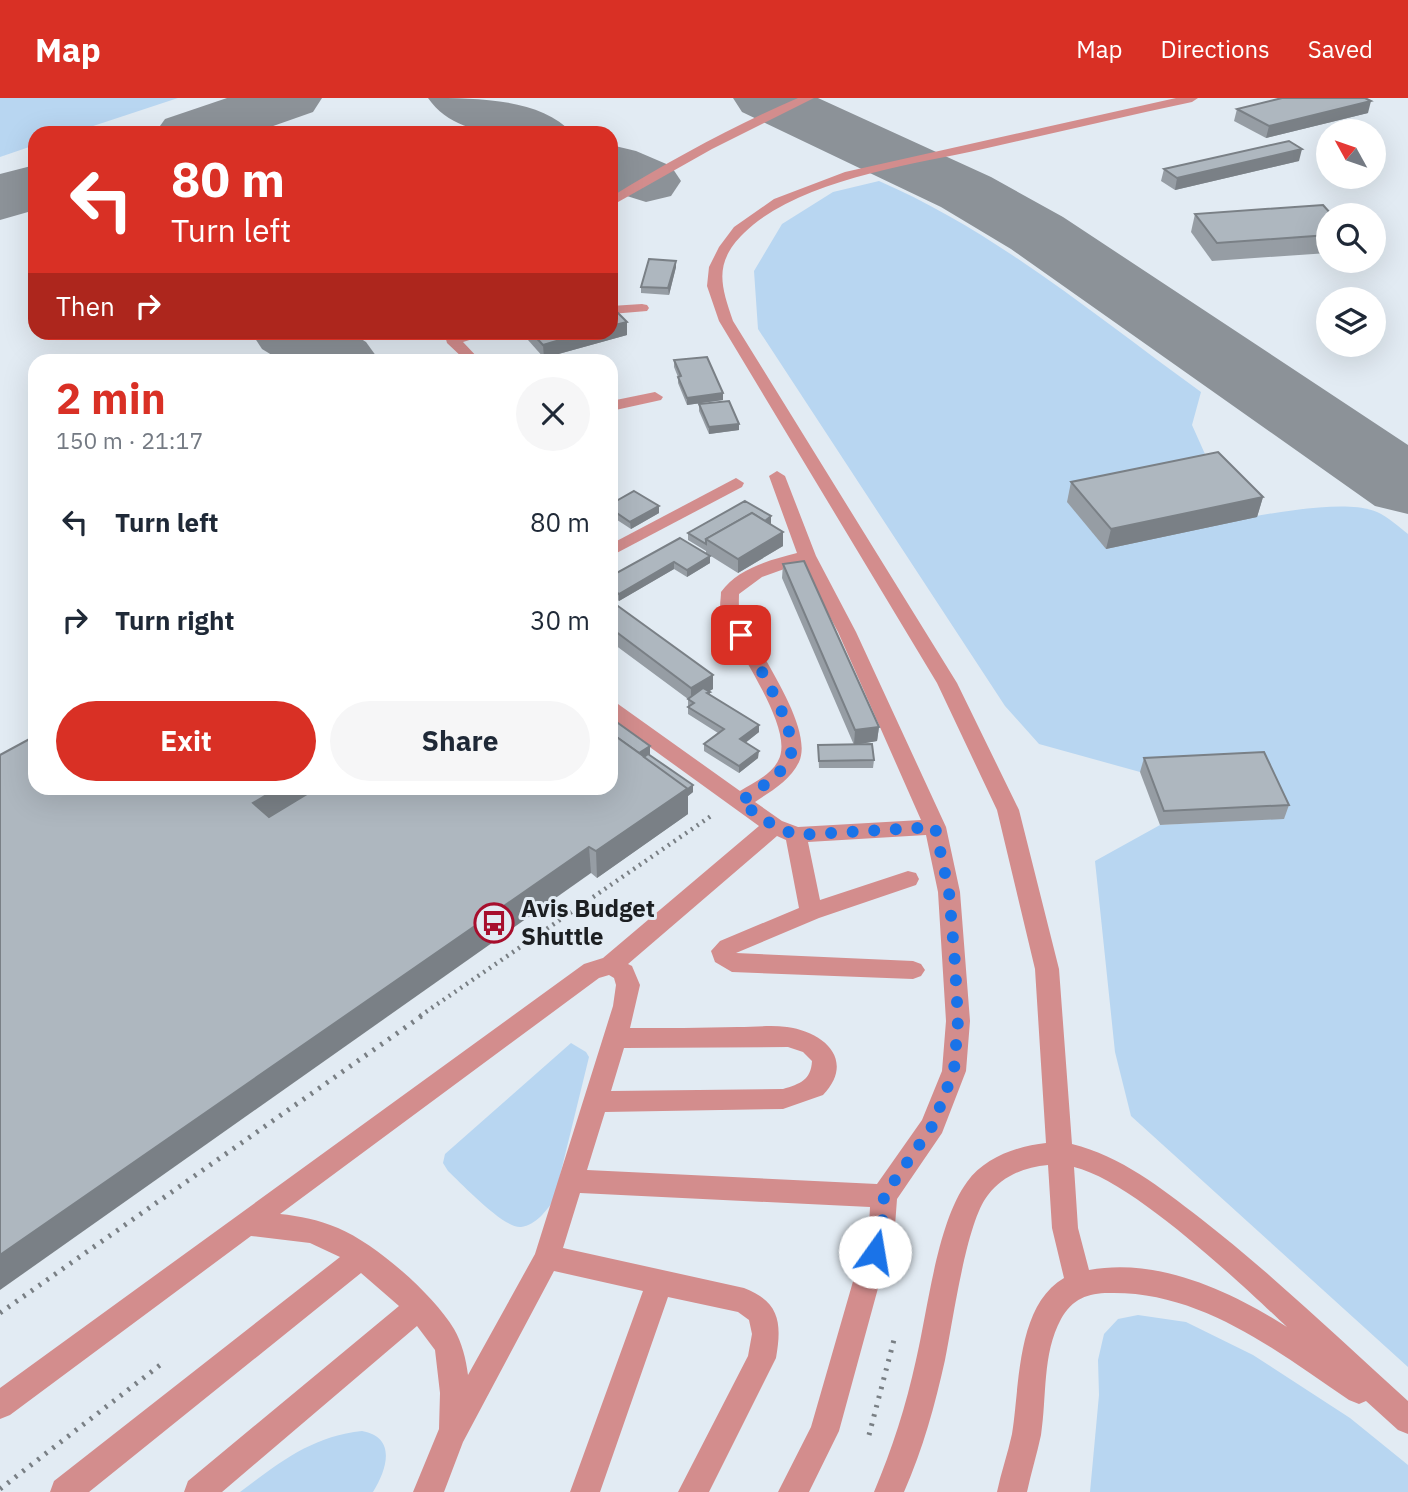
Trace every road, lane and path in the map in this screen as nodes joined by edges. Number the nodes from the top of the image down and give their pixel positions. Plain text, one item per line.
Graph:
1 (808, 98) edge
2 (1192, 98) edge
3 (618, 198) edge
4 (642, 308) dead end
5 (618, 310) edge
6 (455, 340) edge
7 (468, 354) edge
8 (655, 397) dead end
9 (618, 405) edge
10 (777, 475) dead end
11 (736, 483) dead end
12 (618, 547) edge
13 (807, 556) junction
14 (618, 714) edge
15 (740, 802) junction
16 (774, 826) junction
17 (935, 827) junction
18 (796, 835) junction
19 (908, 879) dead end
20 (811, 912) junction
21 (610, 966) junction
22 (913, 970) dead end
23 (615, 1038) junction
24 (595, 1102) junction
25 (1058, 1153) junction
26 (571, 1181) junction
27 (884, 1196) junction
28 (246, 1224) junction
29 (362, 1256) junction
30 (547, 1257) junction
31 (660, 1282) junction
32 (1079, 1282) junction
33 (417, 1308) junction
34 (0, 1313) edge
35 (164, 1362) dead end
36 (0, 1405) edge
37 (1408, 1420) edge
38 (450, 1437) junction
39 (0, 1489) edge
40 (65, 1492) edge
41 (199, 1492) edge
42 (428, 1492) edge
43 (585, 1492) edge
44 (693, 1492) edge
45 (793, 1492) edge
46 (888, 1492) edge
47 (1012, 1492) edge

1 - 3 street
2 - 25 street
4 - 5 street
6 - 7 street
8 - 9 street
10 - 13 street
11 - 12 street
13 - 15 street
13 - 17 street
14 - 15 street
15 - 16 street
15 - 34 path
16 - 18 street
16 - 21 street
17 - 18 street
17 - 27 street
18 - 20 street
19 - 20 street
20 - 22 street
21 - 23 street
21 - 28 street
23 - 24 street
23 - 24 street
24 - 26 street
25 - 32 street
25 - 37 street
25 - 46 street
26 - 27 street
26 - 30 street
27 - 45 street
28 - 29 street
28 - 36 street
29 - 33 street
29 - 40 street
30 - 31 street
30 - 38 street
31 - 43 street
31 - 44 street
32 - 37 street
32 - 47 street
33 - 38 street
33 - 41 street
35 - 39 path
38 - 42 street

